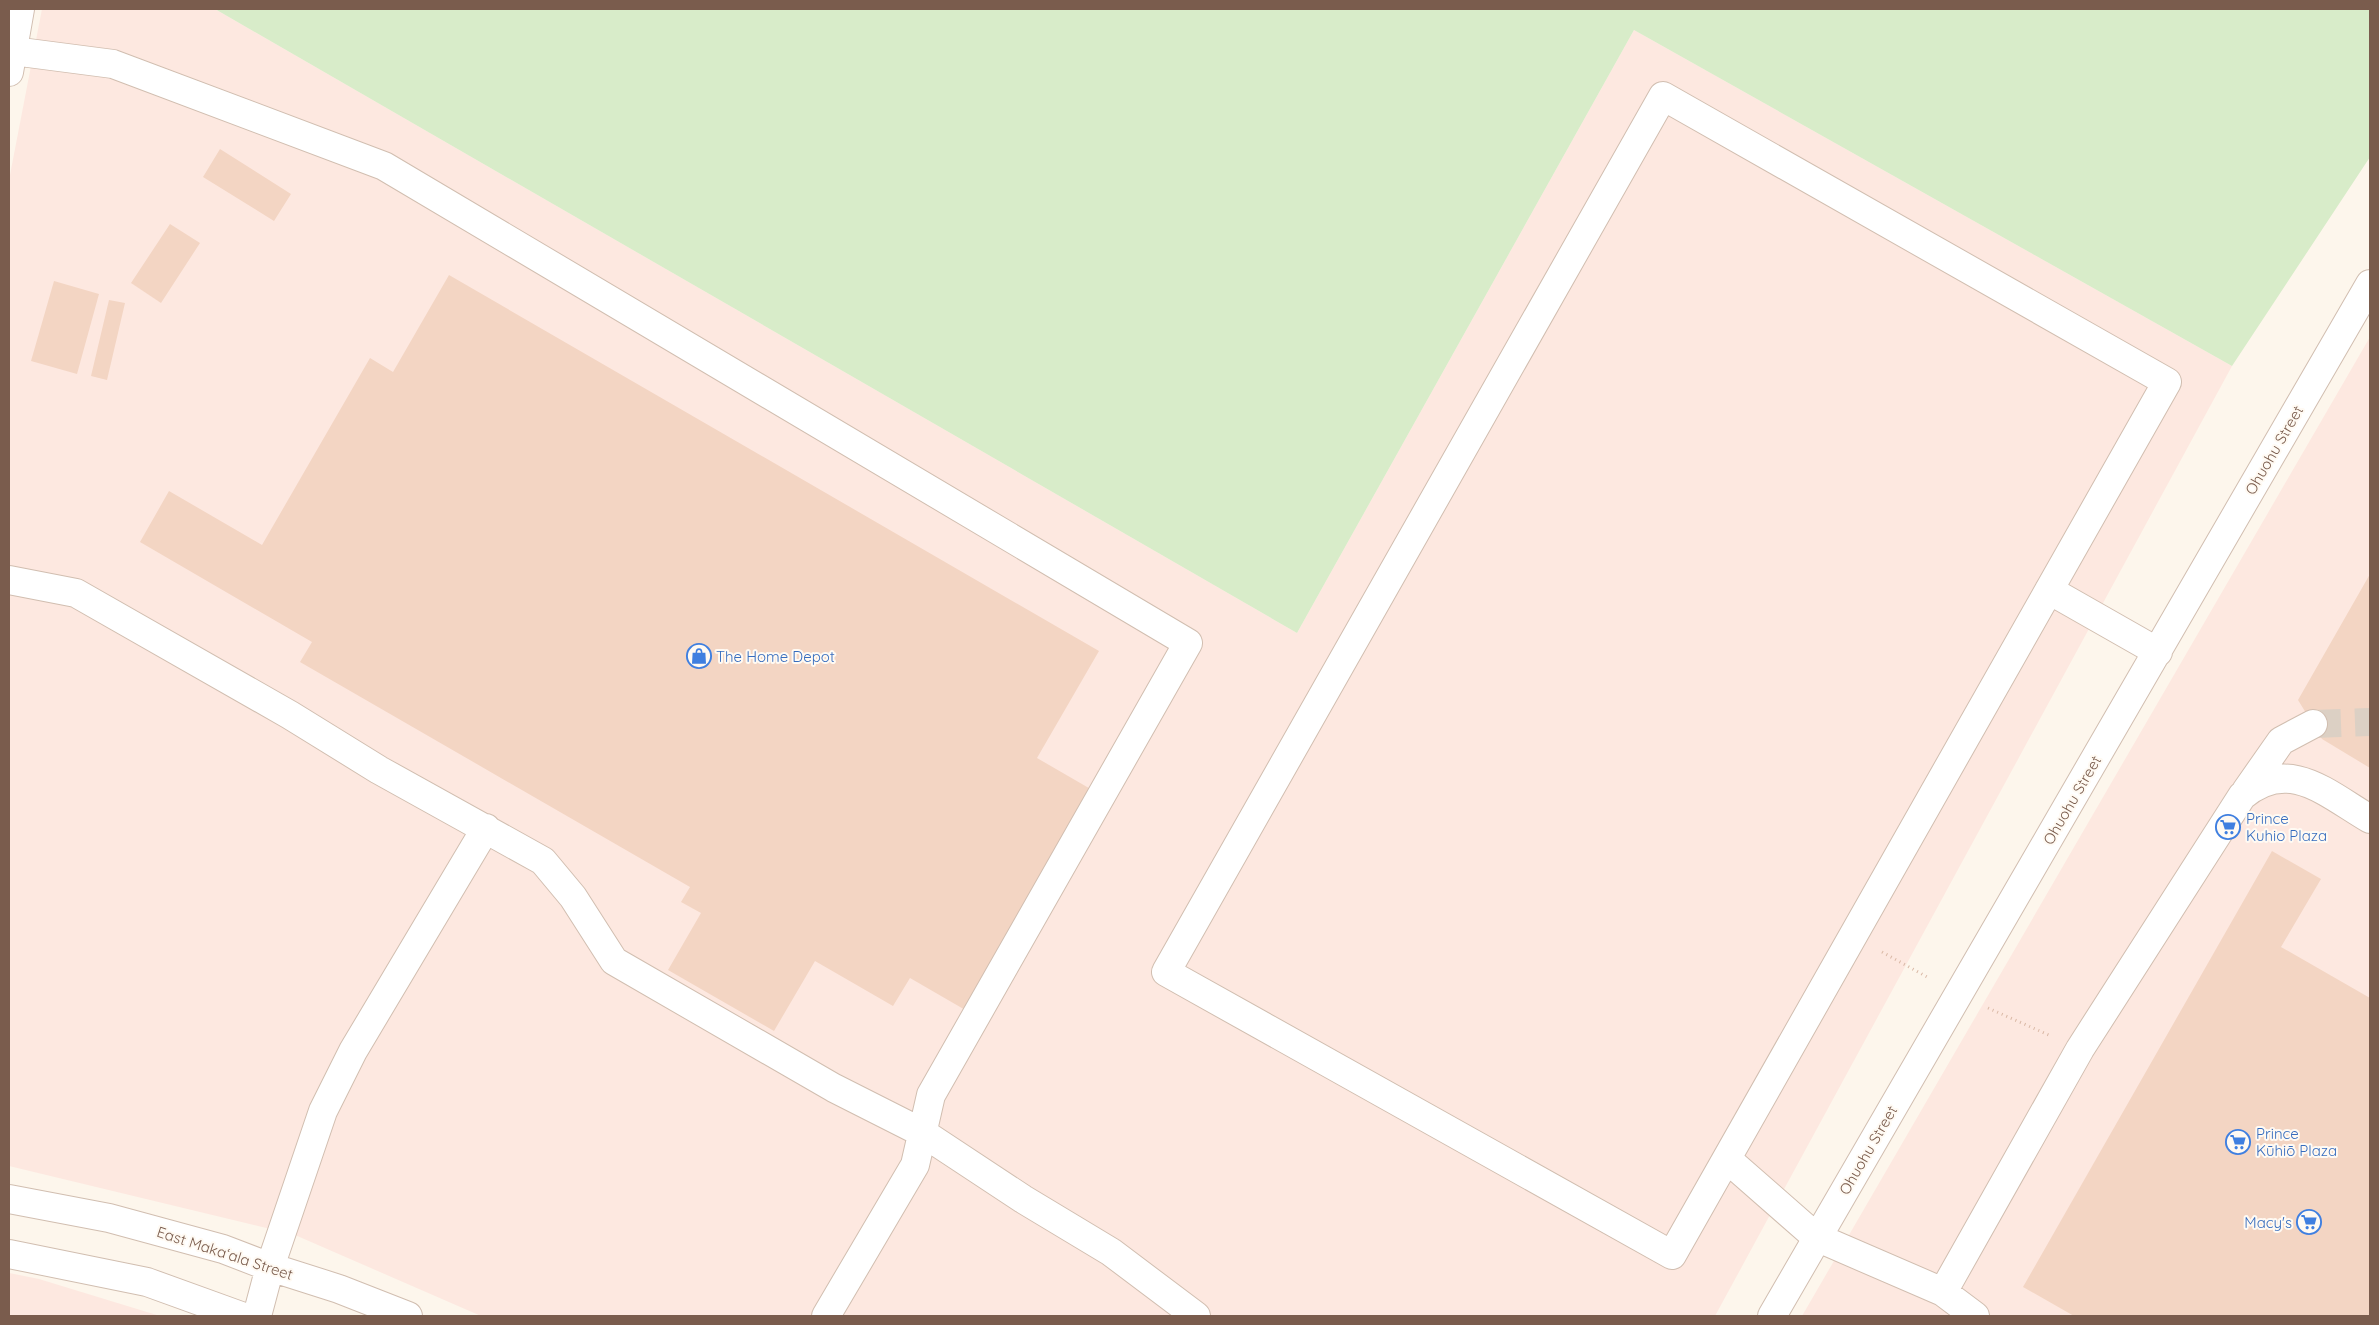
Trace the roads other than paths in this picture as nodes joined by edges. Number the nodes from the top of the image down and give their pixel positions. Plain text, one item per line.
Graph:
1 (20, 9) edge
2 (11, 61) edge
3 (2370, 284) edge
4 (9, 580) edge
5 (2049, 590) junction
6 (2158, 652) junction
7 (2313, 724) tunnel mouth
8 (2242, 796) junction
9 (2370, 819) edge
10 (486, 828) junction
11 (923, 1133) junction
12 (1727, 1159) junction
13 (9, 1198) edge
14 (1816, 1237) junction
15 (9, 1254) edge
16 (270, 1268) junction
17 (1943, 1292) junction
18 (241, 1316) edge
19 (257, 1316) edge
20 (408, 1316) edge
21 (826, 1316) edge
22 (1196, 1316) edge
23 (1772, 1316) edge
24 (1975, 1316) edge

1 - 2 street
2 - 11 street
3 - 6 street, Ohuohu Street
4 - 10 street
5 - 6 street
5 - 12 street
5 - 12 street
6 - 14 street, Ohuohu Street
7 - 8 street
8 - 9 street
8 - 17 street
10 - 11 street
10 - 16 street
11 - 21 street
11 - 22 street
12 - 14 street
13 - 16 street, East Makaʻala Street
14 - 17 street
14 - 23 street, Ohuohu Street
15 - 18 street
16 - 19 street
16 - 20 street, East Makaʻala Street
17 - 24 street

